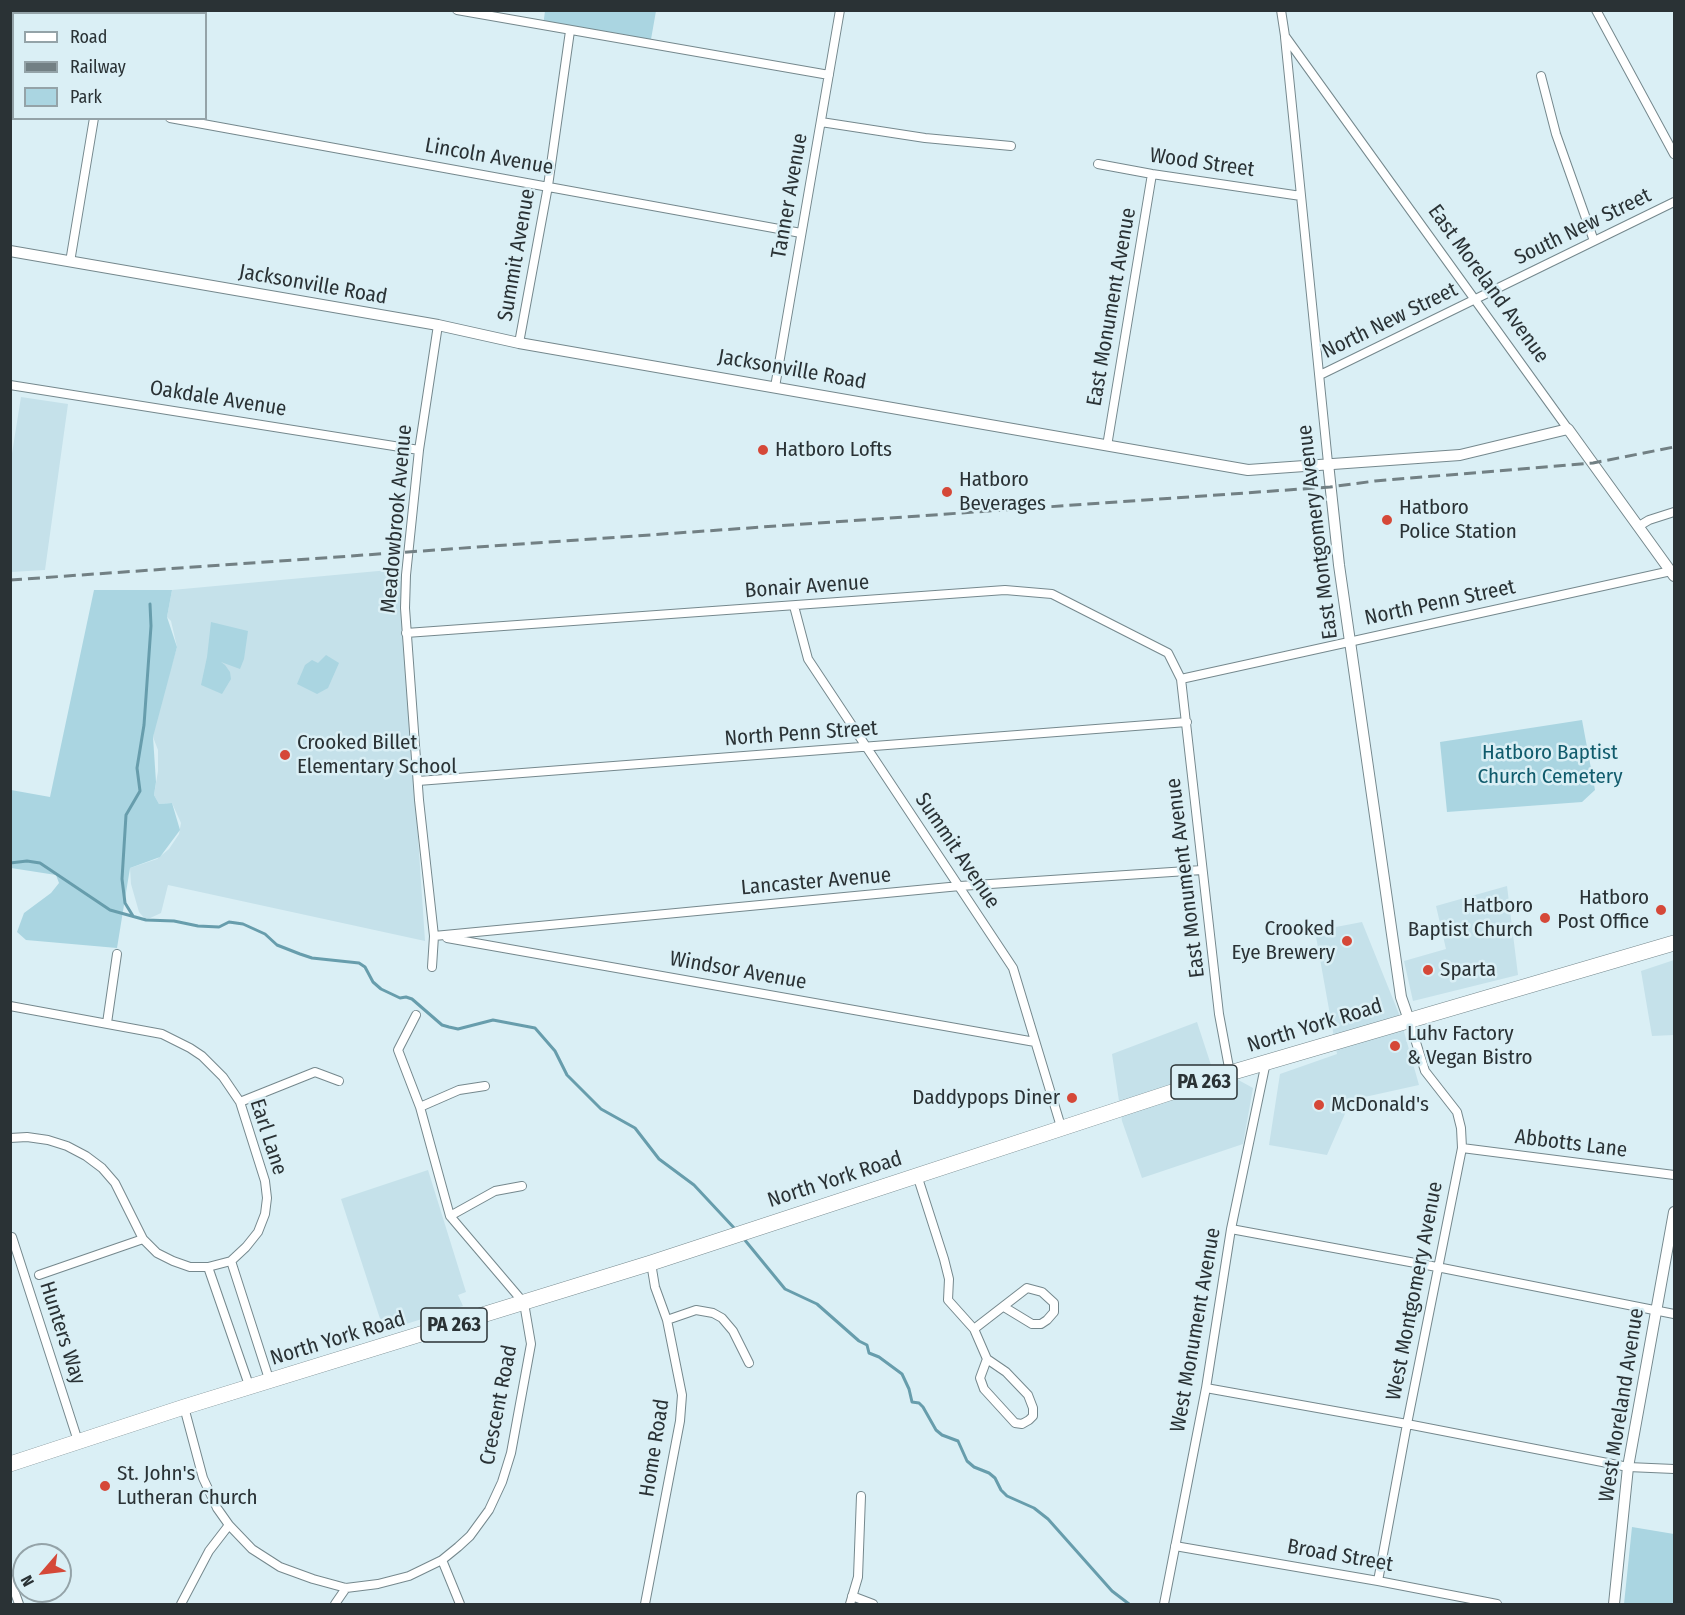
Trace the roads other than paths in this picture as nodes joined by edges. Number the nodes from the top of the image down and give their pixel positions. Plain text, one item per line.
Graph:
1 (458, 10) edge
2 (840, 10) edge
3 (1281, 10) edge
4 (1596, 10) edge
5 (570, 31) junction
6 (1285, 36) junction
7 (829, 75) junction
8 (1542, 76) dead end
9 (94, 120) edge
10 (181, 120) edge
11 (821, 122) junction
12 (1011, 146) dead end
13 (1674, 154) edge
14 (1098, 164) dead end
15 (1152, 174) junction
16 (548, 186) junction
17 (1301, 196) junction
18 (1674, 202) edge
19 (801, 233) junction
20 (1594, 241) junction
21 (10, 251) edge
22 (70, 262) junction
23 (1475, 300) junction
24 (438, 326) junction
25 (519, 343) junction
26 (1320, 375) junction
27 (10, 385) edge
28 (775, 387) junction
29 (1568, 429) junction
30 (1107, 446) junction
31 (419, 450) junction
32 (1328, 463) junction
33 (1674, 512) edge
34 (1639, 526) junction
35 (1673, 573) edge
36 (794, 606) junction
37 (406, 633) junction
38 (1350, 641) junction
39 (1181, 679) junction
40 (1187, 722) junction
41 (866, 747) junction
42 (418, 781) junction
43 (1202, 870) junction
44 (960, 886) junction
45 (434, 936) junction
46 (1674, 944) edge
47 (117, 954) dead end
48 (432, 967) dead end
49 (10, 1006) edge
50 (416, 1015) dead end
51 (1408, 1020) junction
52 (107, 1023) junction
53 (1035, 1042) junction
54 (1266, 1062) junction
55 (1230, 1073) junction
56 (339, 1081) dead end
57 (485, 1086) dead end
58 (240, 1102) junction
59 (420, 1107) junction
60 (1062, 1130) junction
61 (10, 1138) edge
62 (1462, 1148) junction
63 (917, 1175) junction
64 (1674, 1175) edge
65 (522, 1186) dead end
66 (1674, 1212) edge
67 (450, 1216) junction
68 (1232, 1230) junction
69 (12, 1237) edge
70 (143, 1239) junction
71 (231, 1261) junction
72 (651, 1263) junction
73 (208, 1267) junction
74 (1437, 1267) junction
75 (39, 1275) dead end
76 (524, 1303) junction
77 (1004, 1307) junction
78 (1657, 1311) junction
79 (1674, 1314) edge
80 (667, 1320) junction
81 (974, 1329) junction
82 (987, 1359) junction
83 (749, 1363) dead end
84 (270, 1382) junction
85 (250, 1388) junction
86 (1206, 1388) junction
87 (184, 1407) junction
88 (1407, 1424) junction
89 (78, 1441) junction
90 (10, 1464) edge
91 (1628, 1467) junction
92 (1674, 1469) edge
93 (861, 1496) dead end
94 (229, 1525) junction
95 (1175, 1546) junction
96 (442, 1560) junction
97 (10, 1578) edge
98 (1378, 1581) junction
99 (346, 1588) junction
100 (851, 1600) edge
101 (19, 1605) edge
102 (181, 1605) edge
103 (335, 1605) edge
104 (460, 1605) edge
105 (645, 1605) edge
106 (873, 1605) edge
107 (1164, 1605) edge
108 (1497, 1605) edge
109 (1614, 1605) edge

1 - 5 street
2 - 7 street, Tanner Avenue
3 - 6 street, East Moreland Avenue
4 - 13 street
5 - 7 street
5 - 16 street, Summit Avenue
6 - 17 street, East Montgomery Avenue
6 - 23 street, East Moreland Avenue
7 - 11 street, Tanner Avenue
8 - 20 street
9 - 22 street
10 - 16 street, Lincoln Avenue
11 - 12 street
11 - 19 street, Tanner Avenue
14 - 15 street, Wood Street
15 - 17 street, Wood Street
15 - 30 street, East Monument Avenue
16 - 19 street, Lincoln Avenue
16 - 25 street, Summit Avenue
17 - 26 street, East Montgomery Avenue
18 - 20 street, South New Street
19 - 28 street, Tanner Avenue
20 - 23 street, South New Street
21 - 22 main road, Jacksonville Road
22 - 24 main road, Jacksonville Road
23 - 26 street, North New Street
23 - 29 street, East Moreland Avenue
24 - 25 main road, Jacksonville Road
24 - 31 street, Meadowbrook Avenue
25 - 28 main road, Jacksonville Road
26 - 32 street, East Montgomery Avenue
27 - 31 street, Oakdale Avenue
28 - 30 main road, Jacksonville Road
29 - 32 main road, Jacksonville Road
29 - 34 main road, East Moreland Avenue
30 - 32 main road, Jacksonville Road
31 - 37 street, Meadowbrook Avenue
32 - 38 main road, East Montgomery Avenue
33 - 34 street
34 - 35 main road, East Moreland Avenue
35 - 38 street, North Penn Street
36 - 37 street, Bonair Avenue
36 - 39 street, Bonair Avenue
36 - 41 street, Summit Avenue
37 - 42 street, Meadowbrook Avenue
38 - 39 street, North Penn Street
38 - 51 main road, East Montgomery Avenue
39 - 40 street, East Monument Avenue
40 - 41 street, North Penn Street
40 - 43 street, East Monument Avenue
41 - 42 street, North Penn Street
41 - 44 street, Summit Avenue
42 - 45 street, Meadowbrook Avenue
43 - 44 street, Lancaster Avenue
43 - 55 street, East Monument Avenue
44 - 45 street, Lancaster Avenue
44 - 53 street, Summit Avenue
45 - 48 street, Meadowbrook Avenue
45 - 53 street, Windsor Avenue
46 - 51 highway, North York Road / PA 263
47 - 52 street
49 - 52 street, Earl Lane
50 - 59 street
51 - 54 highway, North York Road / PA 263
51 - 62 street, West Montgomery Avenue
52 - 58 street, Earl Lane
53 - 60 street, Summit Avenue
54 - 55 highway, North York Road / PA 263
54 - 68 street, West Monument Avenue
55 - 60 highway, North York Road / PA 263
56 - 58 street
57 - 59 street
58 - 71 street, Earl Lane
59 - 67 street
60 - 63 highway, North York Road / PA 263
61 - 70 street
62 - 64 street, Abbotts Lane
62 - 74 street, West Montgomery Avenue
63 - 72 highway, North York Road / PA 263
63 - 81 street
65 - 67 street
66 - 78 main road, West Moreland Avenue
67 - 76 street
68 - 74 street
68 - 86 street, West Monument Avenue
69 - 89 street, Hunters Way
70 - 73 street
70 - 75 street
71 - 73 street
71 - 84 street
72 - 76 highway, North York Road / PA 263
72 - 80 street, Home Road
73 - 85 street
74 - 78 street
74 - 88 street, West Montgomery Avenue
76 - 84 highway, North York Road / PA 263
76 - 96 street, Crescent Road
77 - 77 street
77 - 81 street
78 - 79 street
78 - 91 main road, West Moreland Avenue
80 - 83 street
80 - 105 street, Home Road
81 - 82 street
82 - 82 street
84 - 85 highway, North York Road / PA 263
85 - 87 highway, North York Road / PA 263
86 - 88 street
86 - 95 street, West Monument Avenue
87 - 89 highway, North York Road / PA 263
87 - 94 street, Crescent Road
88 - 91 street
88 - 98 street, West Montgomery Avenue
89 - 90 highway, North York Road / PA 263
91 - 92 street
91 - 109 main road, West Moreland Avenue
93 - 100 street
94 - 99 street, Crescent Road
94 - 102 street
95 - 98 street, Broad Street
95 - 107 street, West Monument Avenue
96 - 99 street, Crescent Road
96 - 104 street
97 - 101 street
98 - 108 street, Broad Street
99 - 103 street
100 - 106 street

